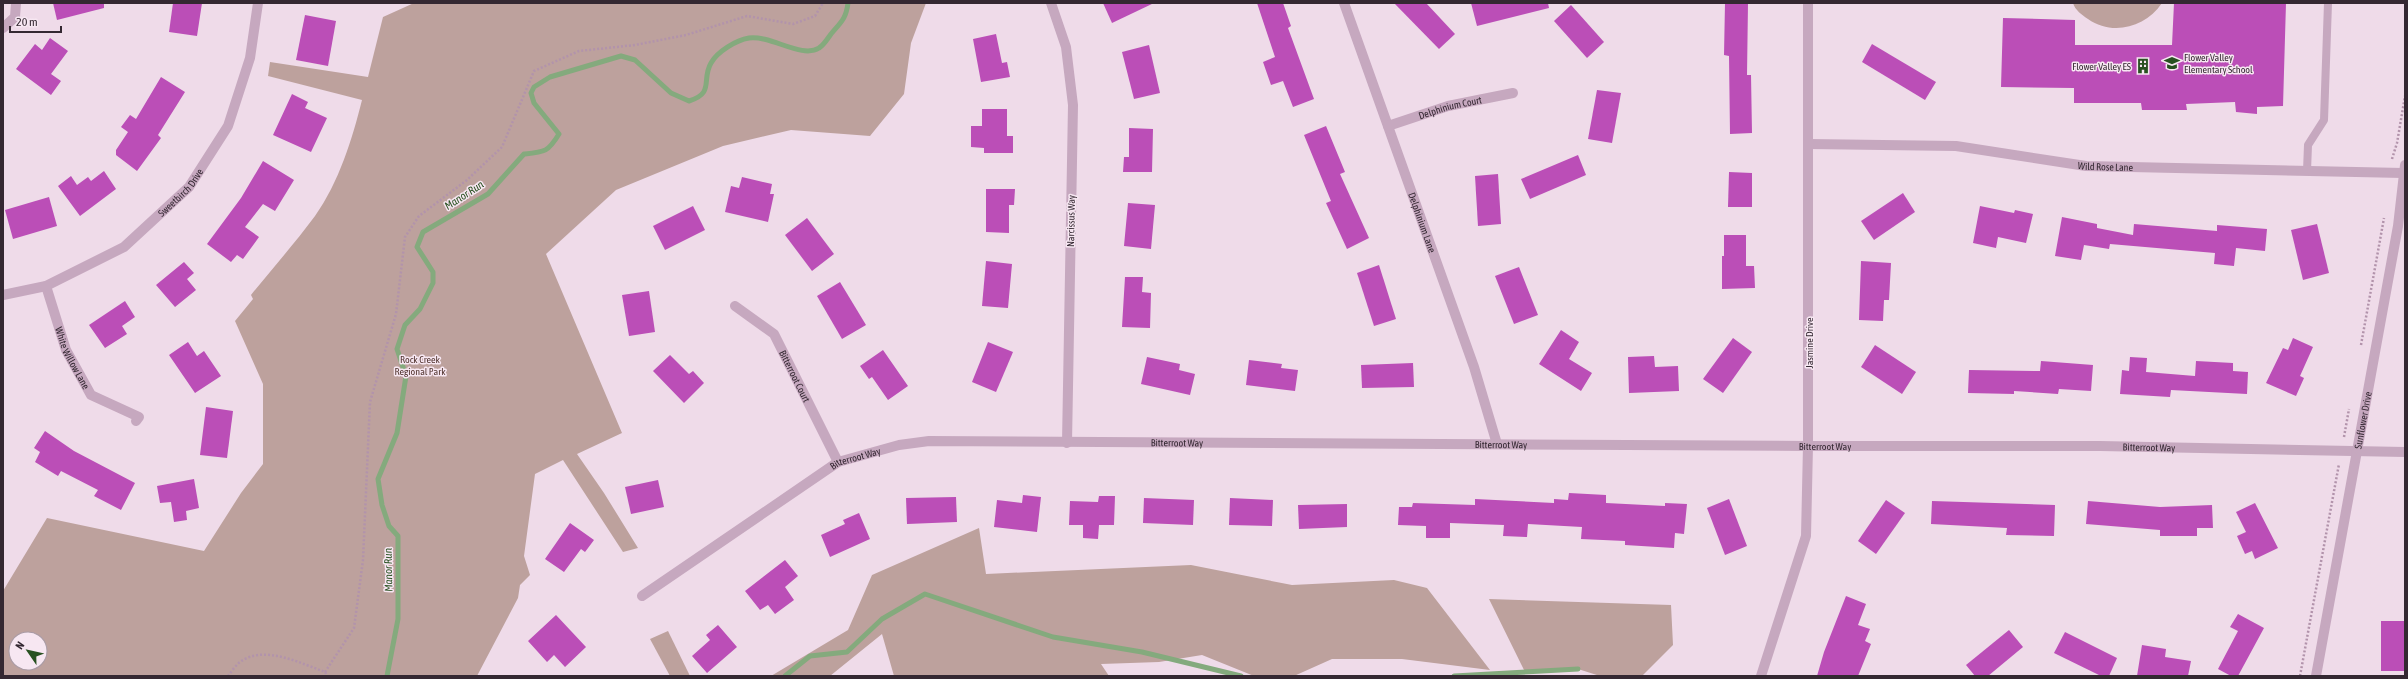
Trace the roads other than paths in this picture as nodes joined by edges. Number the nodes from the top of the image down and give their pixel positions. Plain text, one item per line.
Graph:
1 (16, 3) edge
2 (258, 3) edge
3 (1051, 3) edge
4 (1344, 3) edge
5 (1808, 3) edge
6 (2328, 3) edge
7 (3, 28) edge
8 (1513, 93) dead end
9 (1388, 126) junction
10 (1809, 144) junction
11 (2404, 169) edge
12 (2308, 171) junction
13 (46, 286) junction
14 (3, 295) edge
15 (735, 306) dead end
16 (136, 421) dead end
17 (1068, 442) junction
18 (1497, 444) junction
19 (1808, 446) junction
20 (2356, 452) junction
21 (2405, 452) edge
22 (838, 462) junction
23 (642, 596) dead end
24 (1761, 676) edge
25 (2316, 676) edge

1 - 7 street
2 - 13 street, Sweetbirch Drive
3 - 17 street, Narcissus Way
4 - 9 street, Delphinium Lane
5 - 10 street, Jasmine Drive
6 - 12 lane
8 - 9 street, Delphinium Court
9 - 18 street, Delphinium Lane
10 - 12 street, Wild Rose Lane
10 - 19 street, Jasmine Drive
11 - 12 street, Wild Rose Lane
11 - 20 street, Sunflower Drive
13 - 14 street, Sweetbirch Drive
13 - 16 street, White Willow Lane
15 - 22 street, Bitterroot Court
17 - 18 street, Bitterroot Way
17 - 22 street, Bitterroot Way
18 - 19 street, Bitterroot Way
19 - 20 street, Bitterroot Way
19 - 24 street, Jasmine Drive
20 - 21 street, Bitterroot Way
20 - 25 street, Sunflower Drive
22 - 23 street, Bitterroot Way

